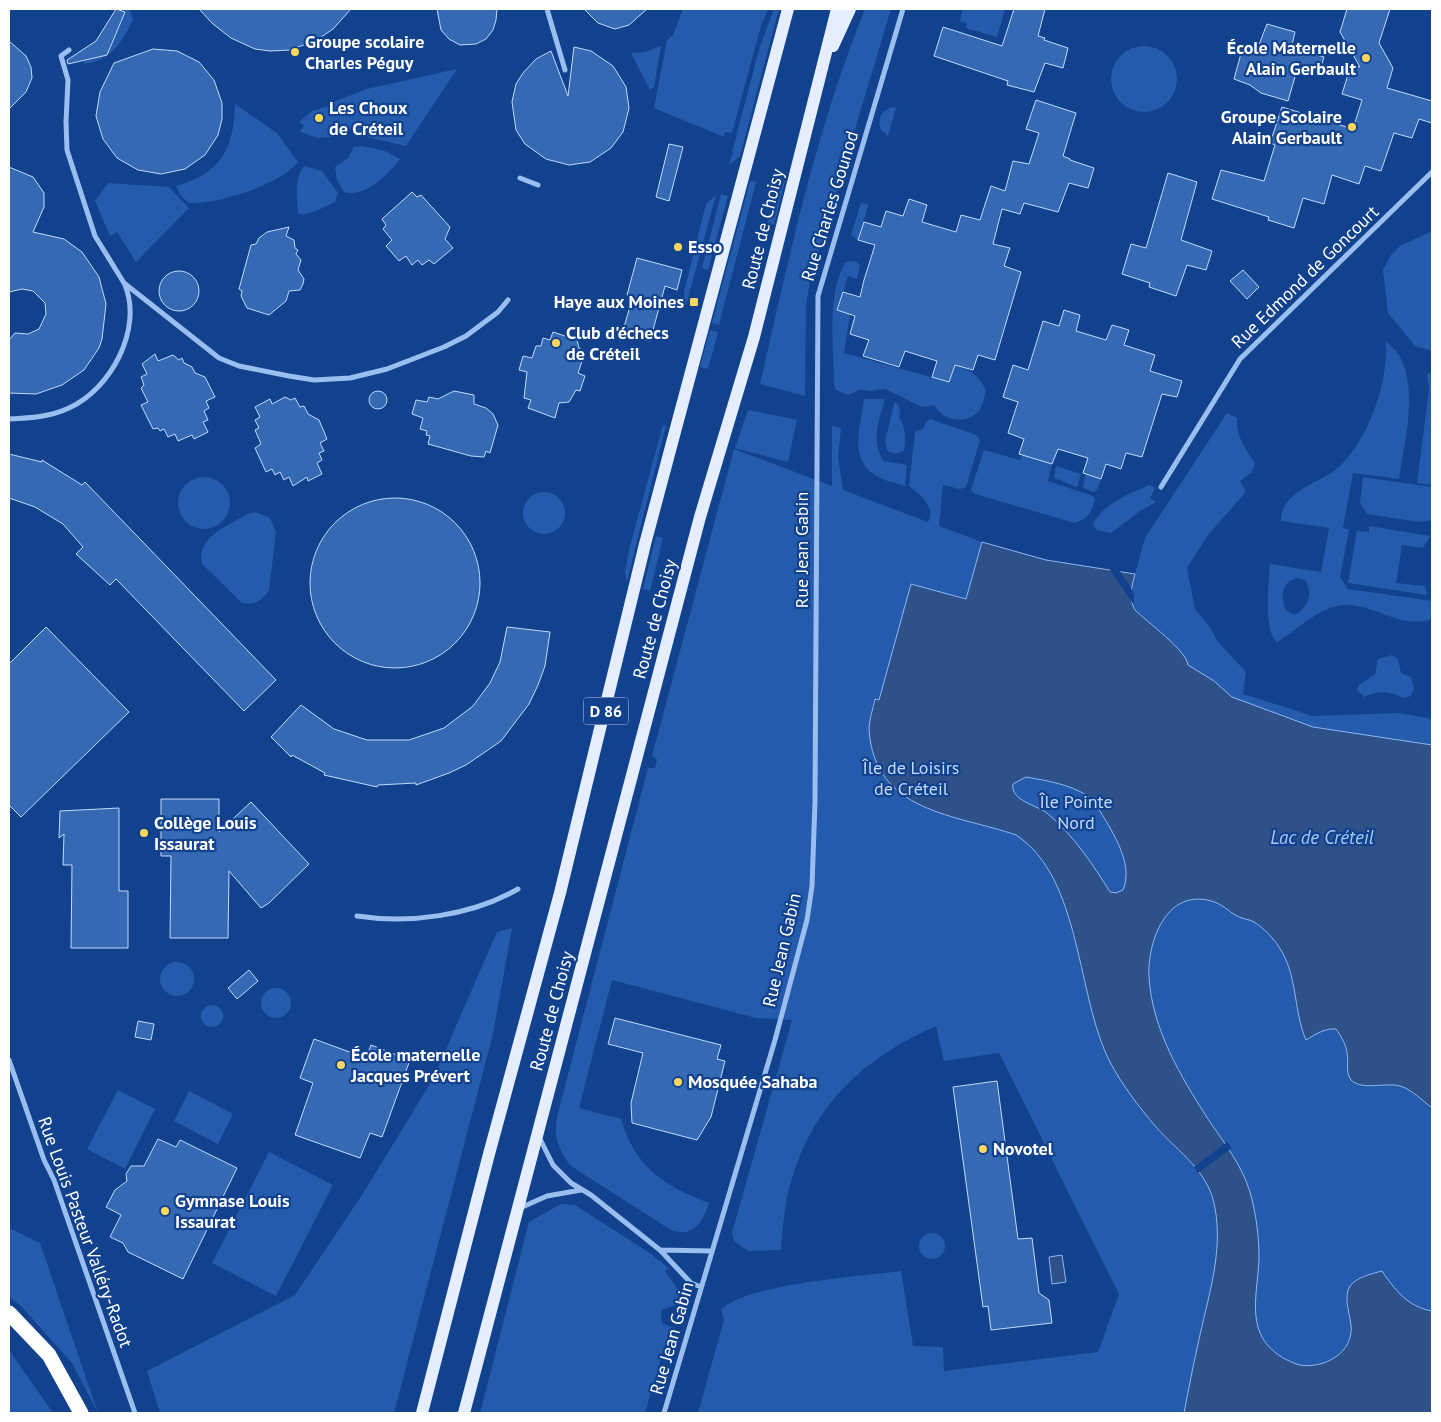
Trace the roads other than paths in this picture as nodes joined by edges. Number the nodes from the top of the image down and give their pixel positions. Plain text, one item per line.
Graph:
1 (547, 9) edge
2 (788, 9) edge
3 (837, 9) edge
4 (850, 9) edge
5 (903, 9) edge
6 (69, 50) dead end
7 (565, 70) dead end
8 (819, 78) junction
9 (1432, 172) edge
10 (520, 178) dead end
11 (538, 184) dead end
12 (124, 283) junction
13 (508, 300) dead end
14 (815, 416) joint
15 (9, 419) edge
16 (1161, 487) dead end
17 (518, 889) dead end
18 (357, 916) dead end
19 (9, 1060) edge
20 (538, 1135) junction
21 (581, 1190) junction
22 (518, 1210) junction
23 (660, 1250) junction
24 (712, 1251) junction
25 (701, 1287) junction
26 (9, 1313) edge
27 (81, 1413) edge
28 (135, 1413) edge
29 (422, 1413) edge
30 (464, 1413) edge
31 (664, 1413) edge

1 - 7 street
2 - 29 main road, Route de Choisy / D 86
3 - 8 main road, Route de Choisy / D 86
4 - 8 main road
5 - 14 street, Rue Charles Gounod
6 - 12 street
8 - 20 main road, Route de Choisy / D 86
9 - 16 street, Rue Edmond de Goncourt
10 - 11 street
12 - 13 street
12 - 15 street
14 - 24 street, Rue Jean Gabin
17 - 18 street
19 - 28 street, Rue Louis Pasteur Valléry-Radot
20 - 21 street
20 - 22 main road, Route de Choisy / D 86
21 - 22 street
21 - 23 street
22 - 30 main road, Route de Choisy / D 86
23 - 24 street
23 - 25 street
24 - 25 street, Rue Jean Gabin
25 - 31 street, Rue Jean Gabin
26 - 27 highway

